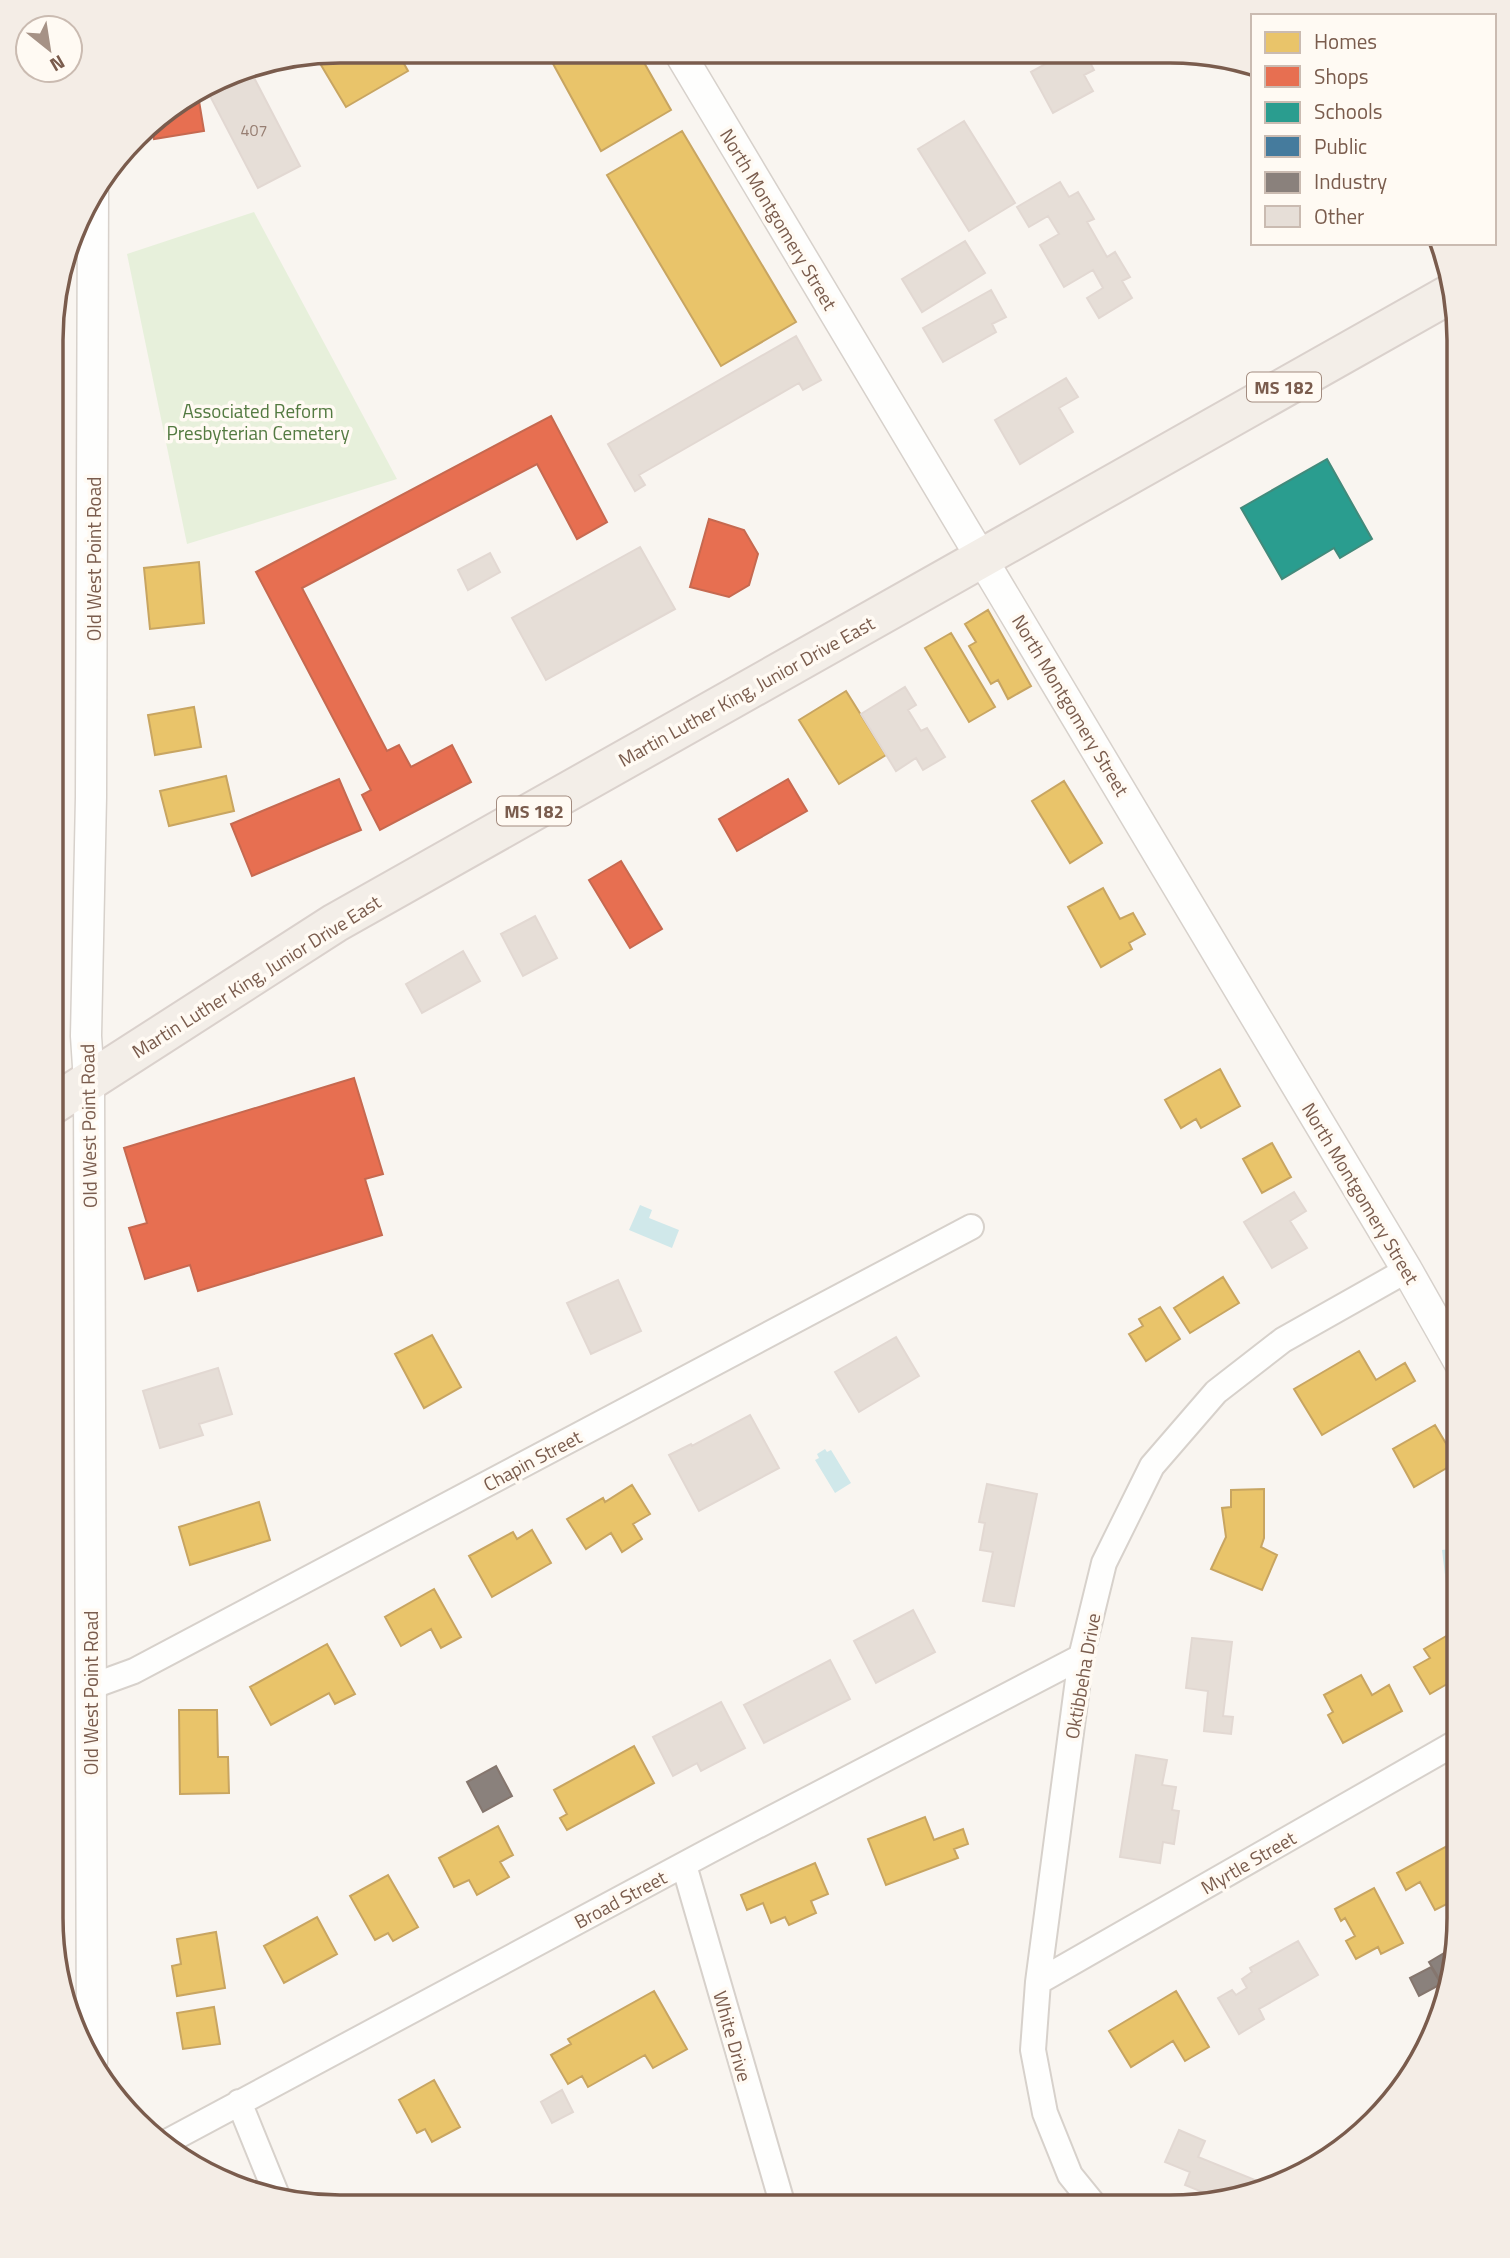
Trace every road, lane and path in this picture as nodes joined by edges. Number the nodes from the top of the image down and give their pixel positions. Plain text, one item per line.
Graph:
1 (686, 63) edge
2 (93, 215) edge
3 (1444, 297) edge
4 (982, 556) junction
5 (89, 1082) junction
6 (63, 1098) edge
7 (971, 1227) dead end
8 (1407, 1270) junction
9 (1447, 1341) edge
10 (1081, 1657) junction
11 (90, 1687) junction
12 (1447, 1748) edge
13 (684, 1865) junction
14 (1038, 1982) junction
15 (92, 2041) edge
16 (239, 2102) junction
17 (172, 2139) edge
18 (274, 2187) edge
19 (780, 2195) edge
20 (1086, 2195) edge

1 - 4 street, North Montgomery Street
2 - 5 street, Old West Point Road
3 - 4 main road, Martin Luther King, Junior Drive East / MS 182
4 - 5 main road, Martin Luther King, Junior Drive East / MS 182
4 - 8 street, North Montgomery Street
5 - 6 main road, Martin Luther King, Junior Drive East / MS 182
5 - 11 street, Old West Point Road
7 - 11 street, Chapin Street
8 - 9 street, North Montgomery Street
8 - 10 street, Oktibbeha Drive
10 - 13 street, Broad Street
10 - 14 street, Oktibbeha Drive
11 - 15 street, Old West Point Road
12 - 14 street, Myrtle Street
13 - 16 street, Broad Street
13 - 19 street, White Drive
14 - 20 street, Oktibbeha Drive
16 - 17 street, Broad Street
16 - 18 street

